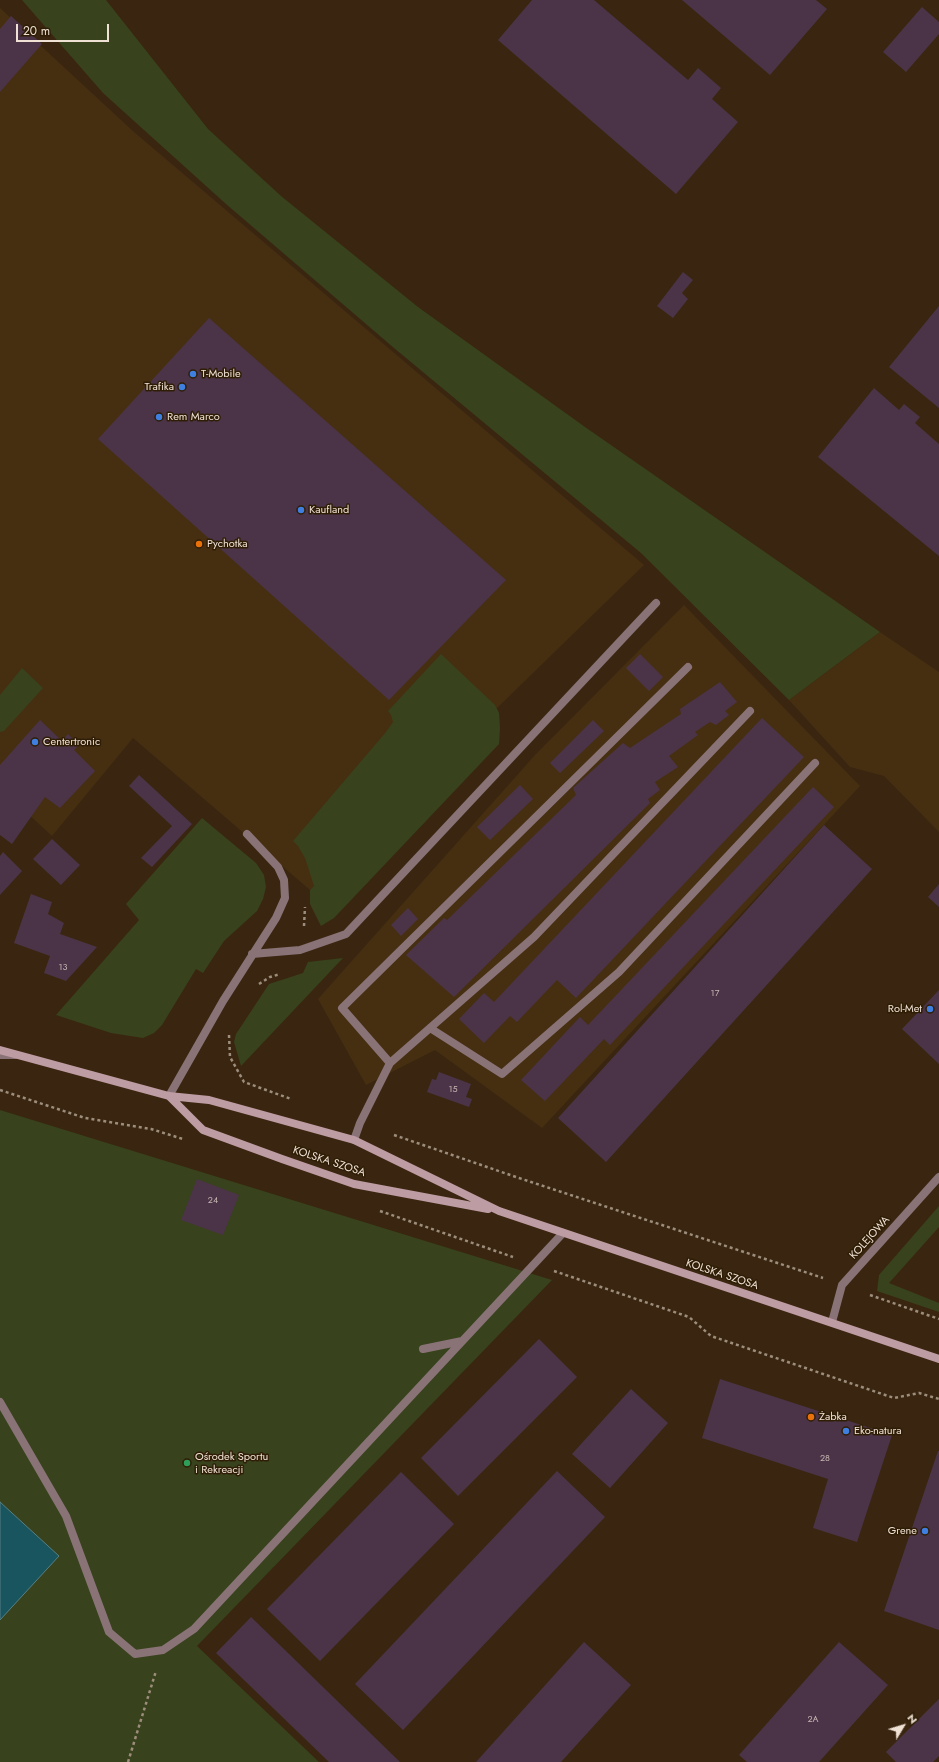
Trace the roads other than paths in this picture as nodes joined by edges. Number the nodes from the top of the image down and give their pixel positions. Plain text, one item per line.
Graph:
1 (656, 603) dead end
2 (688, 666) dead end
3 (750, 710) dead end
4 (814, 764) dead end
5 (247, 834) dead end
6 (252, 954) junction
7 (430, 1028) junction
8 (0, 1050) edge
9 (0, 1055) edge
10 (20, 1056) junction
11 (390, 1064) junction
12 (169, 1096) junction
13 (354, 1140) junction
14 (939, 1178) edge
15 (499, 1211) junction
16 (563, 1234) junction
17 (832, 1322) junction
18 (462, 1341) junction
19 (423, 1349) dead end
20 (939, 1359) edge
21 (0, 1402) edge

1 - 6 street
2 - 11 street
3 - 7 street
4 - 7 street
5 - 6 street
6 - 12 street
7 - 11 street
8 - 10 street, KOLSKA SZOSA
9 - 10 street
10 - 12 street, KOLSKA SZOSA
11 - 13 street
12 - 13 street, KOLSKA SZOSA
12 - 15 street, KOLSKA SZOSA
13 - 15 street, KOLSKA SZOSA
14 - 17 street, KOLEJOWA
15 - 16 street, KOLSKA SZOSA
16 - 17 street, KOLSKA SZOSA
16 - 18 street
17 - 20 street, KOLSKA SZOSA
18 - 19 street
18 - 21 street

